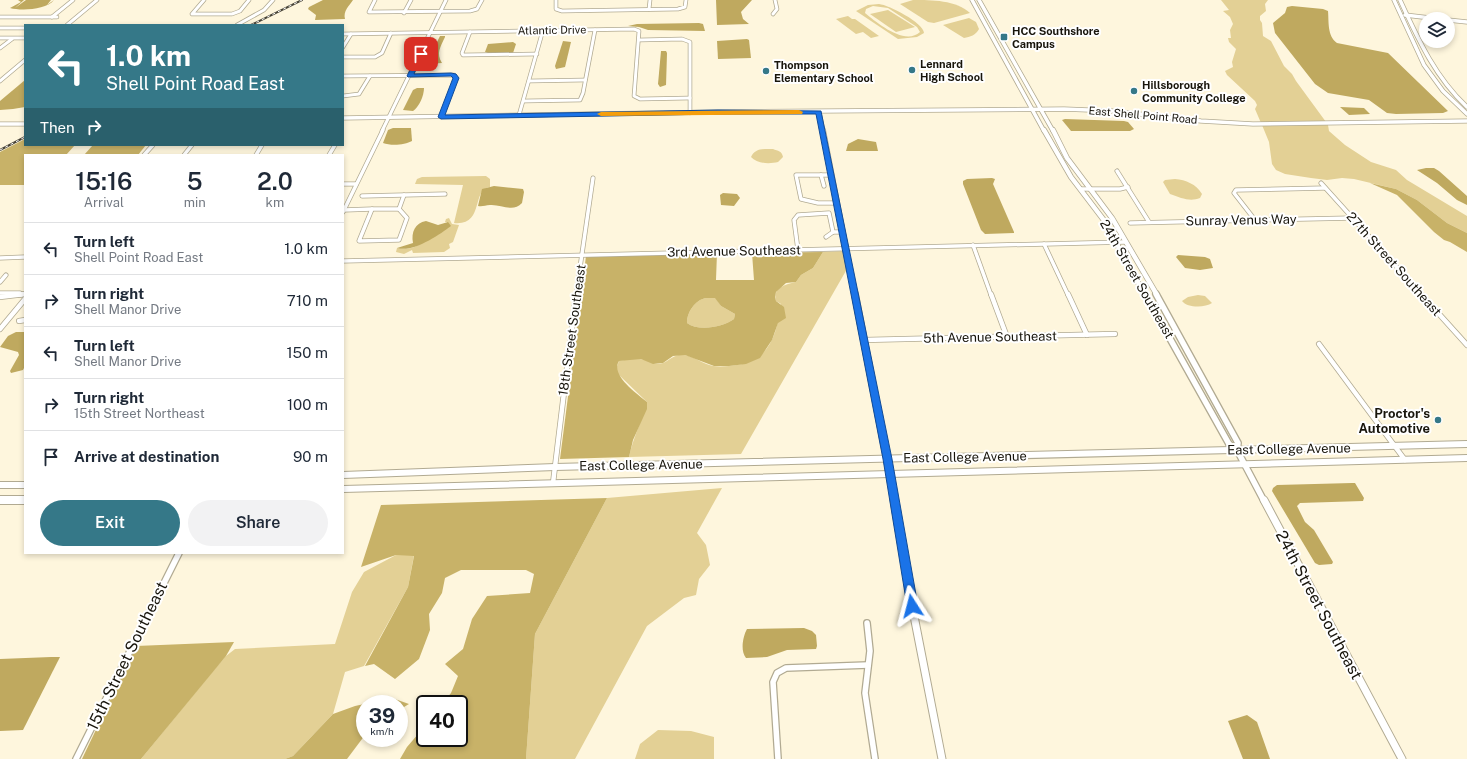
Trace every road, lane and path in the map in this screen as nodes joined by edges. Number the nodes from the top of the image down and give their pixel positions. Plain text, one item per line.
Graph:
1 (73, 0) edge
2 (97, 0) edge
3 (204, 0) edge
4 (249, 0) edge
5 (273, 0) edge
6 (375, 0) edge
7 (411, 0) edge
8 (446, 0) edge
9 (482, 0) edge
10 (556, 0) edge
11 (650, 0) edge
12 (686, 0) edge
13 (775, 0) edge
14 (972, 0) edge
15 (979, 0) edge
16 (1394, 0) edge
17 (1400, 0) edge
18 (649, 10) junction
19 (440, 12) junction
20 (404, 13) junction
21 (773, 14) dead end
22 (1400, 14) junction
23 (1407, 15) junction
24 (1419, 16) edge
25 (0, 17) edge
26 (52, 17) junction
27 (57, 17) dead end
28 (1455, 21) edge
29 (1467, 22) edge
30 (68, 24) edge
31 (240, 24) edge
32 (0, 28) edge
33 (24, 28) edge
34 (543, 30) junction
35 (595, 30) junction
36 (470, 32) junction
37 (391, 33) junction
38 (431, 33) junction
39 (344, 34) edge
40 (351, 34) junction
41 (0, 38) edge
42 (24, 38) edge
43 (12, 39) junction
44 (639, 40) junction
45 (344, 45) edge
46 (0, 48) edge
47 (537, 54) junction
48 (344, 57) edge
49 (24, 61) edge
50 (344, 76) edge
51 (370, 76) junction
52 (410, 76) junction
53 (586, 80) junction
54 (0, 81) edge
55 (529, 81) junction
56 (344, 96) edge
57 (690, 98) junction
58 (524, 101) junction
59 (1467, 107) edge
60 (1033, 109) junction
61 (1042, 109) junction
62 (819, 112) junction
63 (690, 113) junction
64 (1467, 114) edge
65 (519, 116) junction
66 (441, 117) junction
67 (344, 118) edge
68 (389, 118) junction
69 (1467, 121) edge
70 (0, 124) edge
71 (24, 124) edge
72 (152, 146) edge
73 (191, 146) edge
74 (145, 154) edge
75 (185, 154) edge
76 (1117, 170) dead end
77 (821, 175) junction
78 (831, 175) junction
79 (593, 178) dead end
80 (1321, 183) dead end
81 (344, 184) edge
82 (356, 184) junction
83 (824, 186) dead end
84 (1128, 187) junction
85 (1325, 188) junction
86 (1081, 189) junction
87 (1090, 189) junction
88 (445, 194) dead end
89 (404, 195) junction
90 (362, 196) dead end
91 (837, 203) junction
92 (372, 209) junction
93 (398, 209) junction
94 (344, 211) edge
95 (1352, 218) junction
96 (1255, 220) junction
97 (1149, 222) junction
98 (1130, 223) dead end
99 (833, 232) junction
100 (842, 232) junction
101 (826, 237) dead end
102 (1116, 242) junction
103 (1125, 242) junction
104 (1044, 244) junction
105 (973, 245) junction
106 (846, 248) junction
107 (798, 250) junction
108 (582, 254) junction
109 (24, 257) edge
110 (0, 258) edge
111 (344, 261) edge
112 (6, 275) dead end
113 (0, 282) edge
114 (0, 293) edge
115 (23, 294) edge
116 (0, 297) edge
117 (24, 300) edge
118 (19, 320) dead end
119 (24, 320) edge
120 (0, 329) edge
121 (1115, 334) dead end
122 (1086, 335) junction
123 (1007, 337) junction
124 (864, 340) junction
125 (1319, 344) dead end
126 (1467, 345) edge
127 (1467, 444) edge
128 (1395, 446) junction
129 (1237, 450) junction
130 (1467, 458) edge
131 (888, 459) junction
132 (1405, 460) junction
133 (1244, 464) junction
134 (555, 467) junction
135 (890, 474) junction
136 (344, 475) edge
137 (553, 483) junction
138 (0, 485) edge
139 (24, 485) edge
140 (344, 489) edge
141 (0, 500) edge
142 (24, 500) edge
143 (178, 554) edge
144 (867, 623) dead end
145 (868, 665) junction
146 (76, 759) edge
147 (778, 759) edge
148 (875, 759) edge
149 (942, 759) edge
150 (1402, 759) edge

1 - 26 street
2 - 30 street
3 - 4 street
5 - 31 street
6 - 20 street
7 - 20 street
8 - 19 street
9 - 19 street
10 - 18 street
11 - 18 street
12 - 18 street
13 - 21 street
14 - 60 street, 24th Street Southeast
15 - 61 street, 24th Street Southeast
16 - 22 street
17 - 23 street
19 - 20 street
19 - 38 street
22 - 23 street
22 - 64 street
23 - 24 street
23 - 59 street
25 - 26 street
26 - 27 street
28 - 29 street
32 - 33 street
34 - 35 street, Atlantic Drive
34 - 36 street, Atlantic Drive
34 - 47 street
35 - 44 street, Atlantic Drive
35 - 53 street
36 - 38 street, Atlantic Drive
36 - 47 street
37 - 38 street, Atlantic Drive
37 - 40 street, Atlantic Drive
37 - 48 street
38 - 52 street
39 - 40 street, Atlantic Drive
40 - 45 street
41 - 43 street
42 - 43 street
43 - 46 street
44 - 57 street
44 - 57 street
47 - 55 street
49 - 54 street
50 - 51 street
51 - 52 street
51 - 56 street
52 - 66 street
52 - 68 street
53 - 55 street
53 - 58 street
55 - 58 street
57 - 63 street
58 - 65 street
60 - 61 street, East Shell Point Road
60 - 62 street, East Shell Point Road
60 - 86 street, 24th Street Southeast
61 - 69 street, East Shell Point Road
61 - 87 street, 24th Street Southeast
62 - 63 street, East Shell Point Road
62 - 78 street
63 - 65 street, East Shell Point Road
65 - 66 street, East Shell Point Road
66 - 68 street, East Shell Point Road
67 - 68 street, East Shell Point Road
68 - 82 street
70 - 71 street
72 - 74 street
73 - 75 street
76 - 84 street
77 - 78 street
77 - 83 street
77 - 91 street
78 - 91 street
79 - 108 street, 18th Street Southeast
80 - 85 street, 27th Street Southeast
81 - 82 street
82 - 94 street
84 - 87 street
84 - 97 street
85 - 95 street, 27th Street Southeast
85 - 96 street
86 - 87 street
86 - 102 street, 24th Street Southeast
87 - 103 street, 24th Street Southeast
88 - 89 street
89 - 90 street
89 - 93 street
91 - 100 street
92 - 93 street
92 - 93 street
92 - 94 street
95 - 96 street, Sunray Venus Way
95 - 126 street, 27th Street Southeast
96 - 97 street, Sunray Venus Way
97 - 98 street, Sunray Venus Way
99 - 100 street
99 - 101 street
99 - 107 street
100 - 106 street
102 - 103 street, 3rd Avenue Southeast
102 - 104 street, 3rd Avenue Southeast
102 - 129 street, 24th Street Southeast
103 - 129 street, 24th Street Southeast
104 - 105 street, 3rd Avenue Southeast
104 - 122 street
105 - 106 street, 3rd Avenue Southeast
105 - 123 street
106 - 107 street, 3rd Avenue Southeast
106 - 124 street
107 - 108 street, 3rd Avenue Southeast
108 - 111 street, 3rd Avenue Southeast
108 - 134 street, 18th Street Southeast
109 - 110 street
112 - 113 street
114 - 115 street
115 - 116 street
117 - 120 street
118 - 119 street
121 - 122 street, 5th Avenue Southeast
122 - 123 street, 5th Avenue Southeast
123 - 124 street, 5th Avenue Southeast
124 - 131 street
125 - 128 street
127 - 128 main road, East College Avenue
128 - 129 main road, East College Avenue
128 - 132 street
129 - 131 main road, East College Avenue
129 - 133 street, 24th Street Southeast
130 - 132 main road, East College Avenue
131 - 134 main road, East College Avenue
131 - 135 street
132 - 133 main road, East College Avenue
133 - 135 main road, East College Avenue
133 - 150 street, 24th Street Southeast
134 - 136 main road, East College Avenue
134 - 137 street, 18th Street Southeast
135 - 137 main road, East College Avenue
135 - 149 street
137 - 140 main road, East College Avenue
138 - 139 main road
141 - 142 main road
143 - 146 street, 15th Street Southeast
144 - 145 street
145 - 147 street
145 - 148 street

